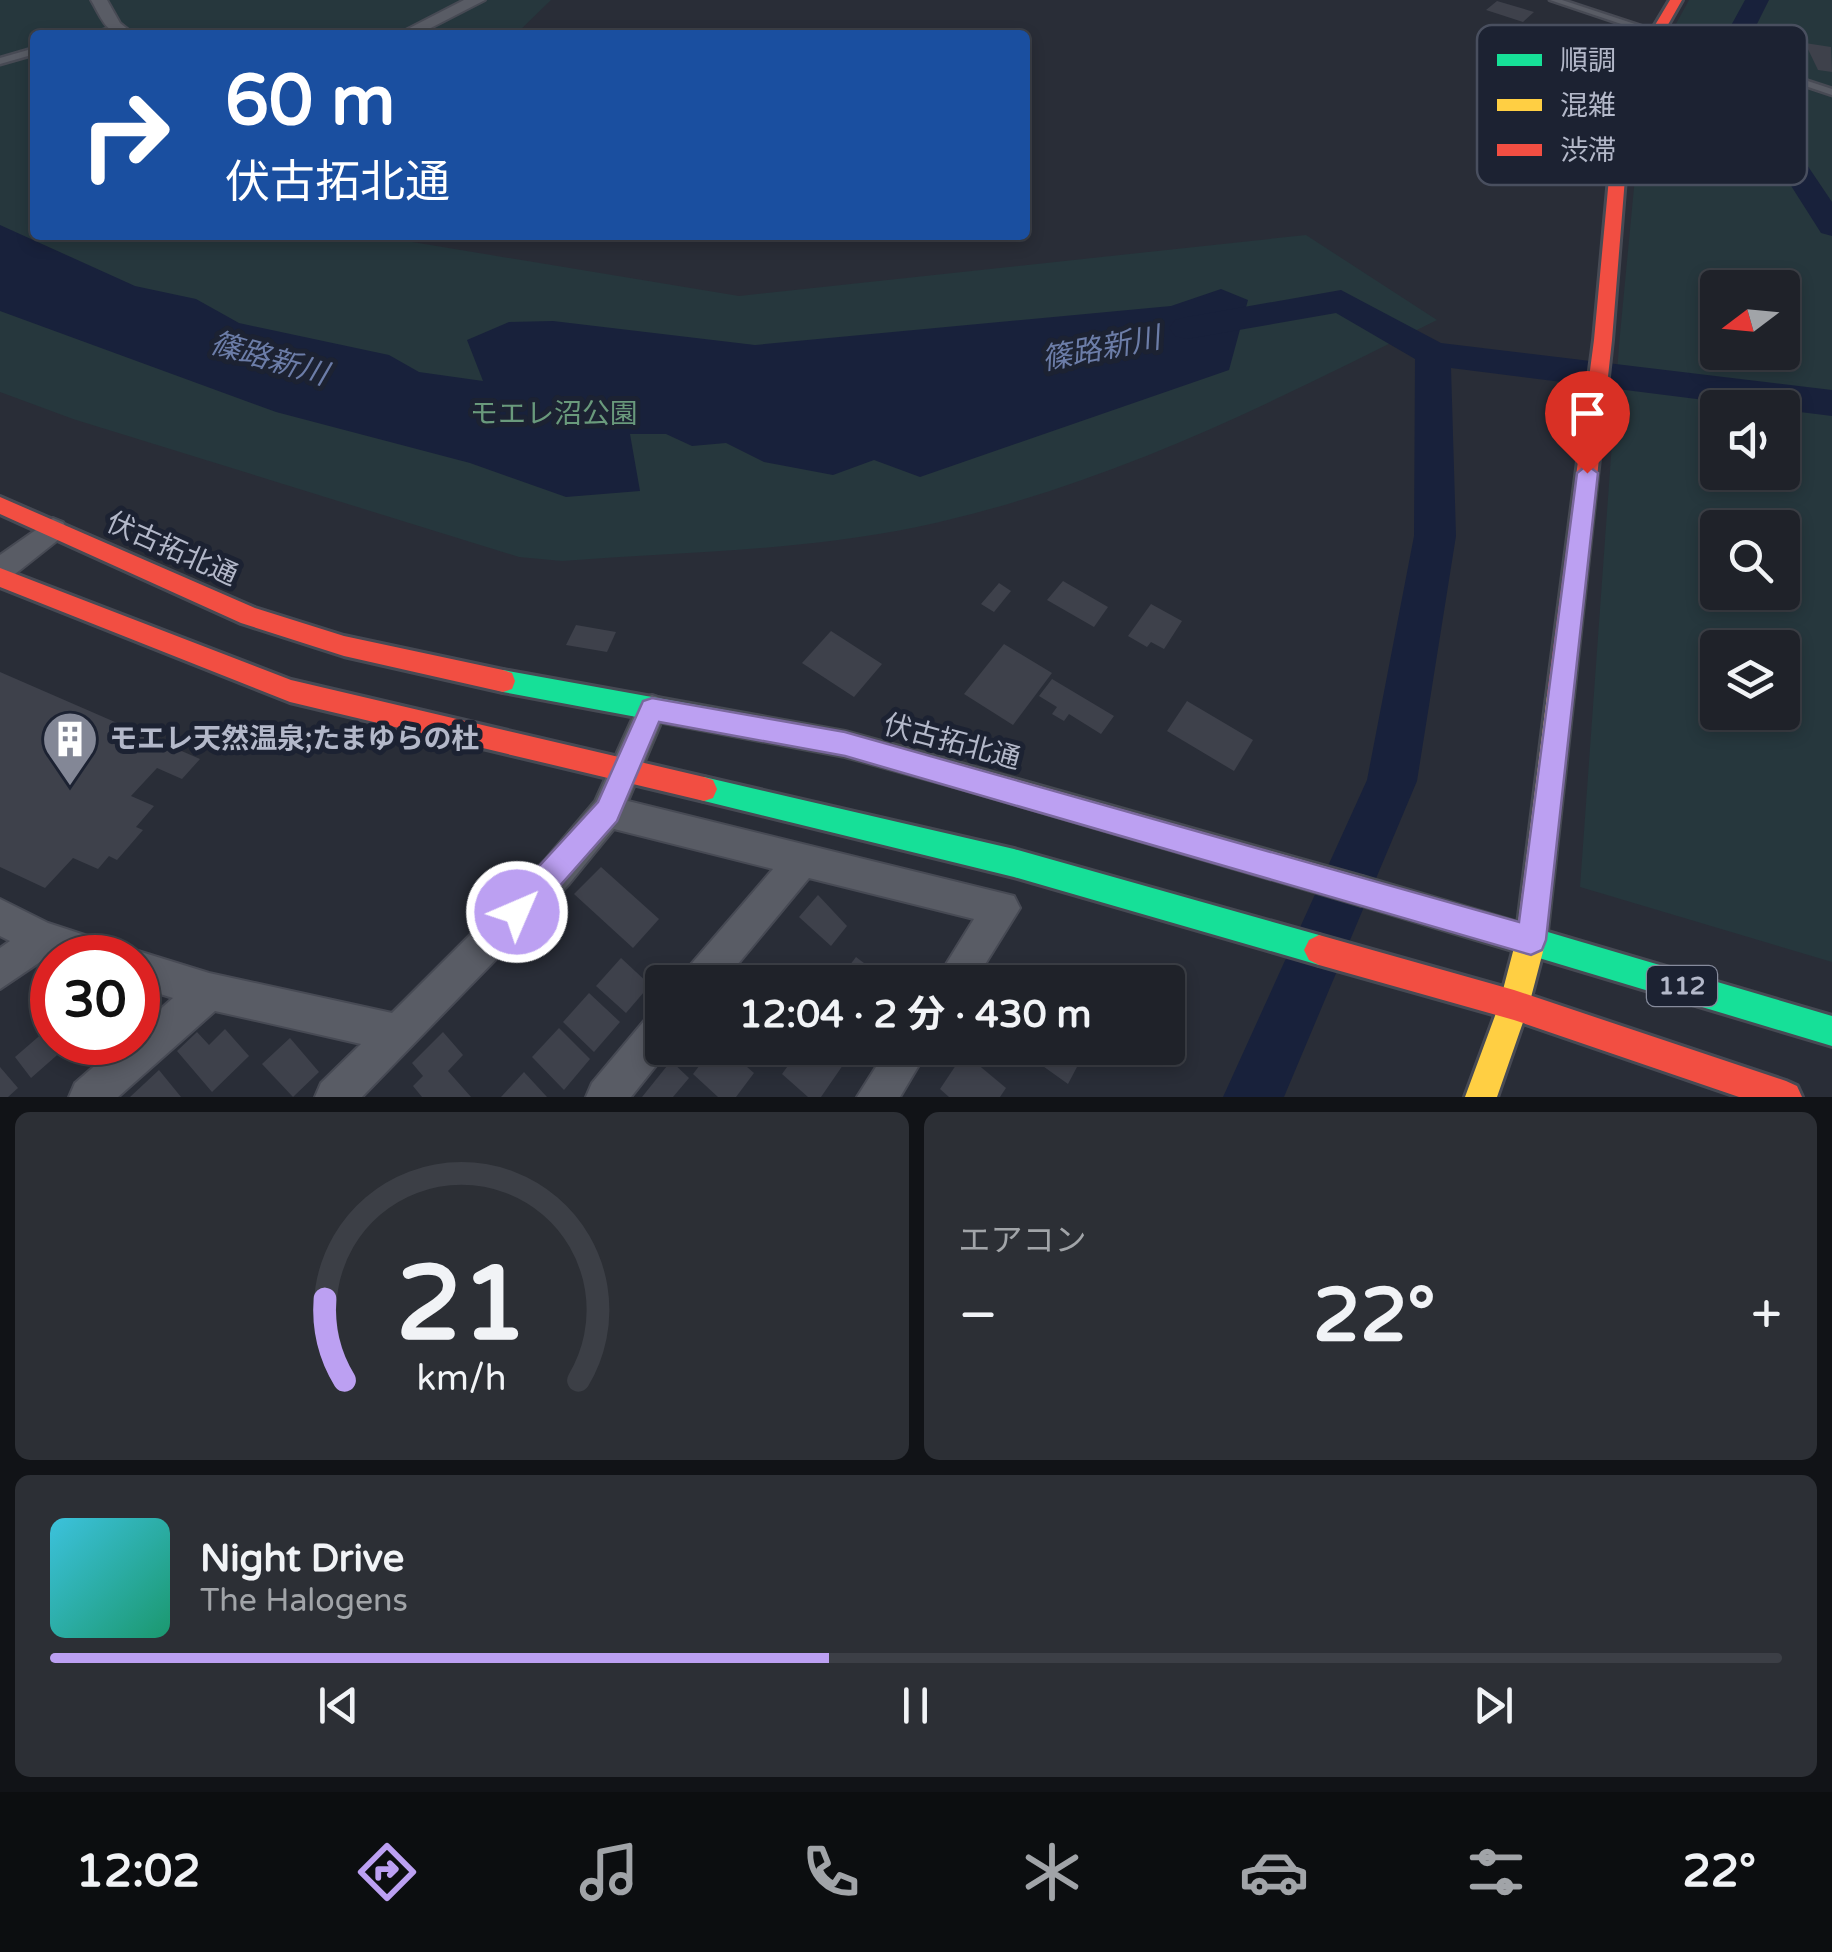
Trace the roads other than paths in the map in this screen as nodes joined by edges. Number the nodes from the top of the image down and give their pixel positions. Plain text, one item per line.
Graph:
1 (99, 0) edge
2 (477, 0) edge
3 (1554, 0) edge
4 (1676, 0) edge
5 (1630, 25) edge
6 (1659, 25) edge
7 (121, 30) edge
8 (414, 30) edge
9 (30, 52) edge
10 (1, 61) edge
11 (1807, 85) edge
12 (1832, 92) edge
13 (1616, 185) edge
14 (0, 506) edge
15 (53, 530) junction
16 (0, 574) edge
17 (652, 709) junction
18 (628, 768) junction
19 (607, 812) junction
20 (804, 858) junction
21 (0, 918) edge
22 (34, 935) edge
23 (1531, 940) junction
24 (30, 948) edge
25 (714, 965) edge
26 (963, 965) edge
27 (0, 971) edge
28 (160, 976) edge
29 (210, 991) junction
30 (1514, 1005) junction
31 (1832, 1032) edge
32 (398, 1033) junction
33 (645, 1049) edge
34 (899, 1065) edge
35 (88, 1097) edge
36 (335, 1097) edge
37 (606, 1097) edge
38 (877, 1097) edge
39 (1482, 1097) edge
40 (1786, 1097) edge

1 - 7 street
2 - 8 street
3 - 5 lane
4 - 6 main road
9 - 10 lane
11 - 12 lane
13 - 23 main road
14 - 15 main road, 伏古拓北通 / 112
15 - 16 street
15 - 17 main road, 伏古拓北通 / 112
16 - 18 main road
17 - 18 street
17 - 23 main road, 伏古拓北通 / 112
18 - 19 street
18 - 30 main road
19 - 20 street
19 - 32 street
20 - 25 street
20 - 26 street
21 - 22 street
23 - 30 main road
23 - 31 main road, 伏古拓北通 / 112
24 - 27 street
28 - 29 street
29 - 32 street
29 - 35 street
30 - 39 main road
30 - 40 main road
32 - 36 street
33 - 37 street
34 - 38 street

